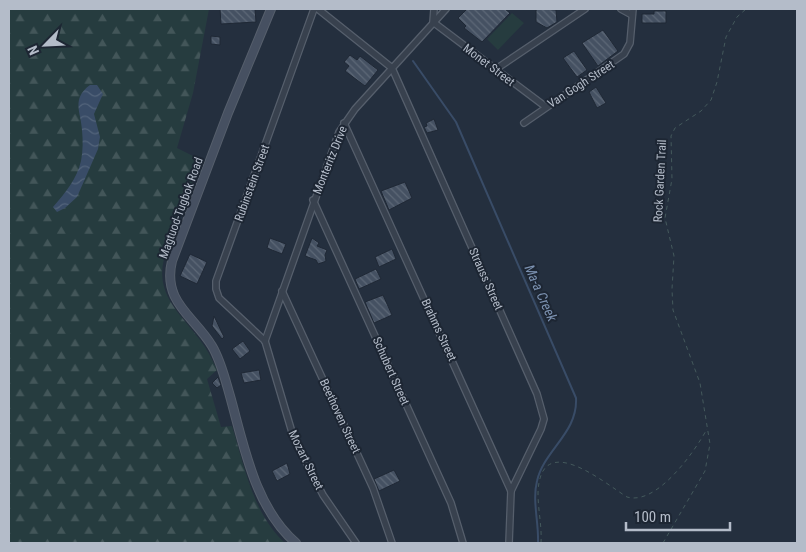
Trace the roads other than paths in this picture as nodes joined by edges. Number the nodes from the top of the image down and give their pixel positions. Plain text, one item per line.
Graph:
1 (271, 9) edge
2 (314, 9) edge
3 (318, 9) edge
4 (434, 9) edge
5 (446, 9) edge
6 (585, 9) edge
7 (621, 9) edge
8 (632, 12) edge
9 (433, 22) junction
10 (392, 68) junction
11 (496, 70) junction
12 (546, 107) junction
13 (344, 122) junction
14 (524, 123) dead end
15 (313, 200) junction
16 (282, 291) junction
17 (265, 341) junction
18 (511, 491) junction
19 (296, 543) edge
20 (356, 543) edge
21 (392, 543) edge
22 (463, 543) edge
23 (509, 543) edge

1 - 19 main road, Magtuod-Tugbok Road
2 - 17 street, Rubinstein Street
3 - 10 street
4 - 9 street
5 - 9 street, Monteritz Drive
6 - 11 street
7 - 8 street
8 - 12 street, Van Gogh Street
9 - 10 street, Monteritz Drive
9 - 11 street, Monet Street
10 - 13 street, Monteritz Drive
10 - 18 street, Strauss Street
11 - 12 street, Monet Street
12 - 14 street, Van Gogh Street
13 - 15 street, Monteritz Drive
13 - 18 street, Brahms Street
15 - 16 street, Monteritz Drive
15 - 22 street, Schubert Street
16 - 17 street, Monteritz Drive
16 - 21 street, Beethoven Street
17 - 20 street, Mozart Street
18 - 23 street, Brahms Street

